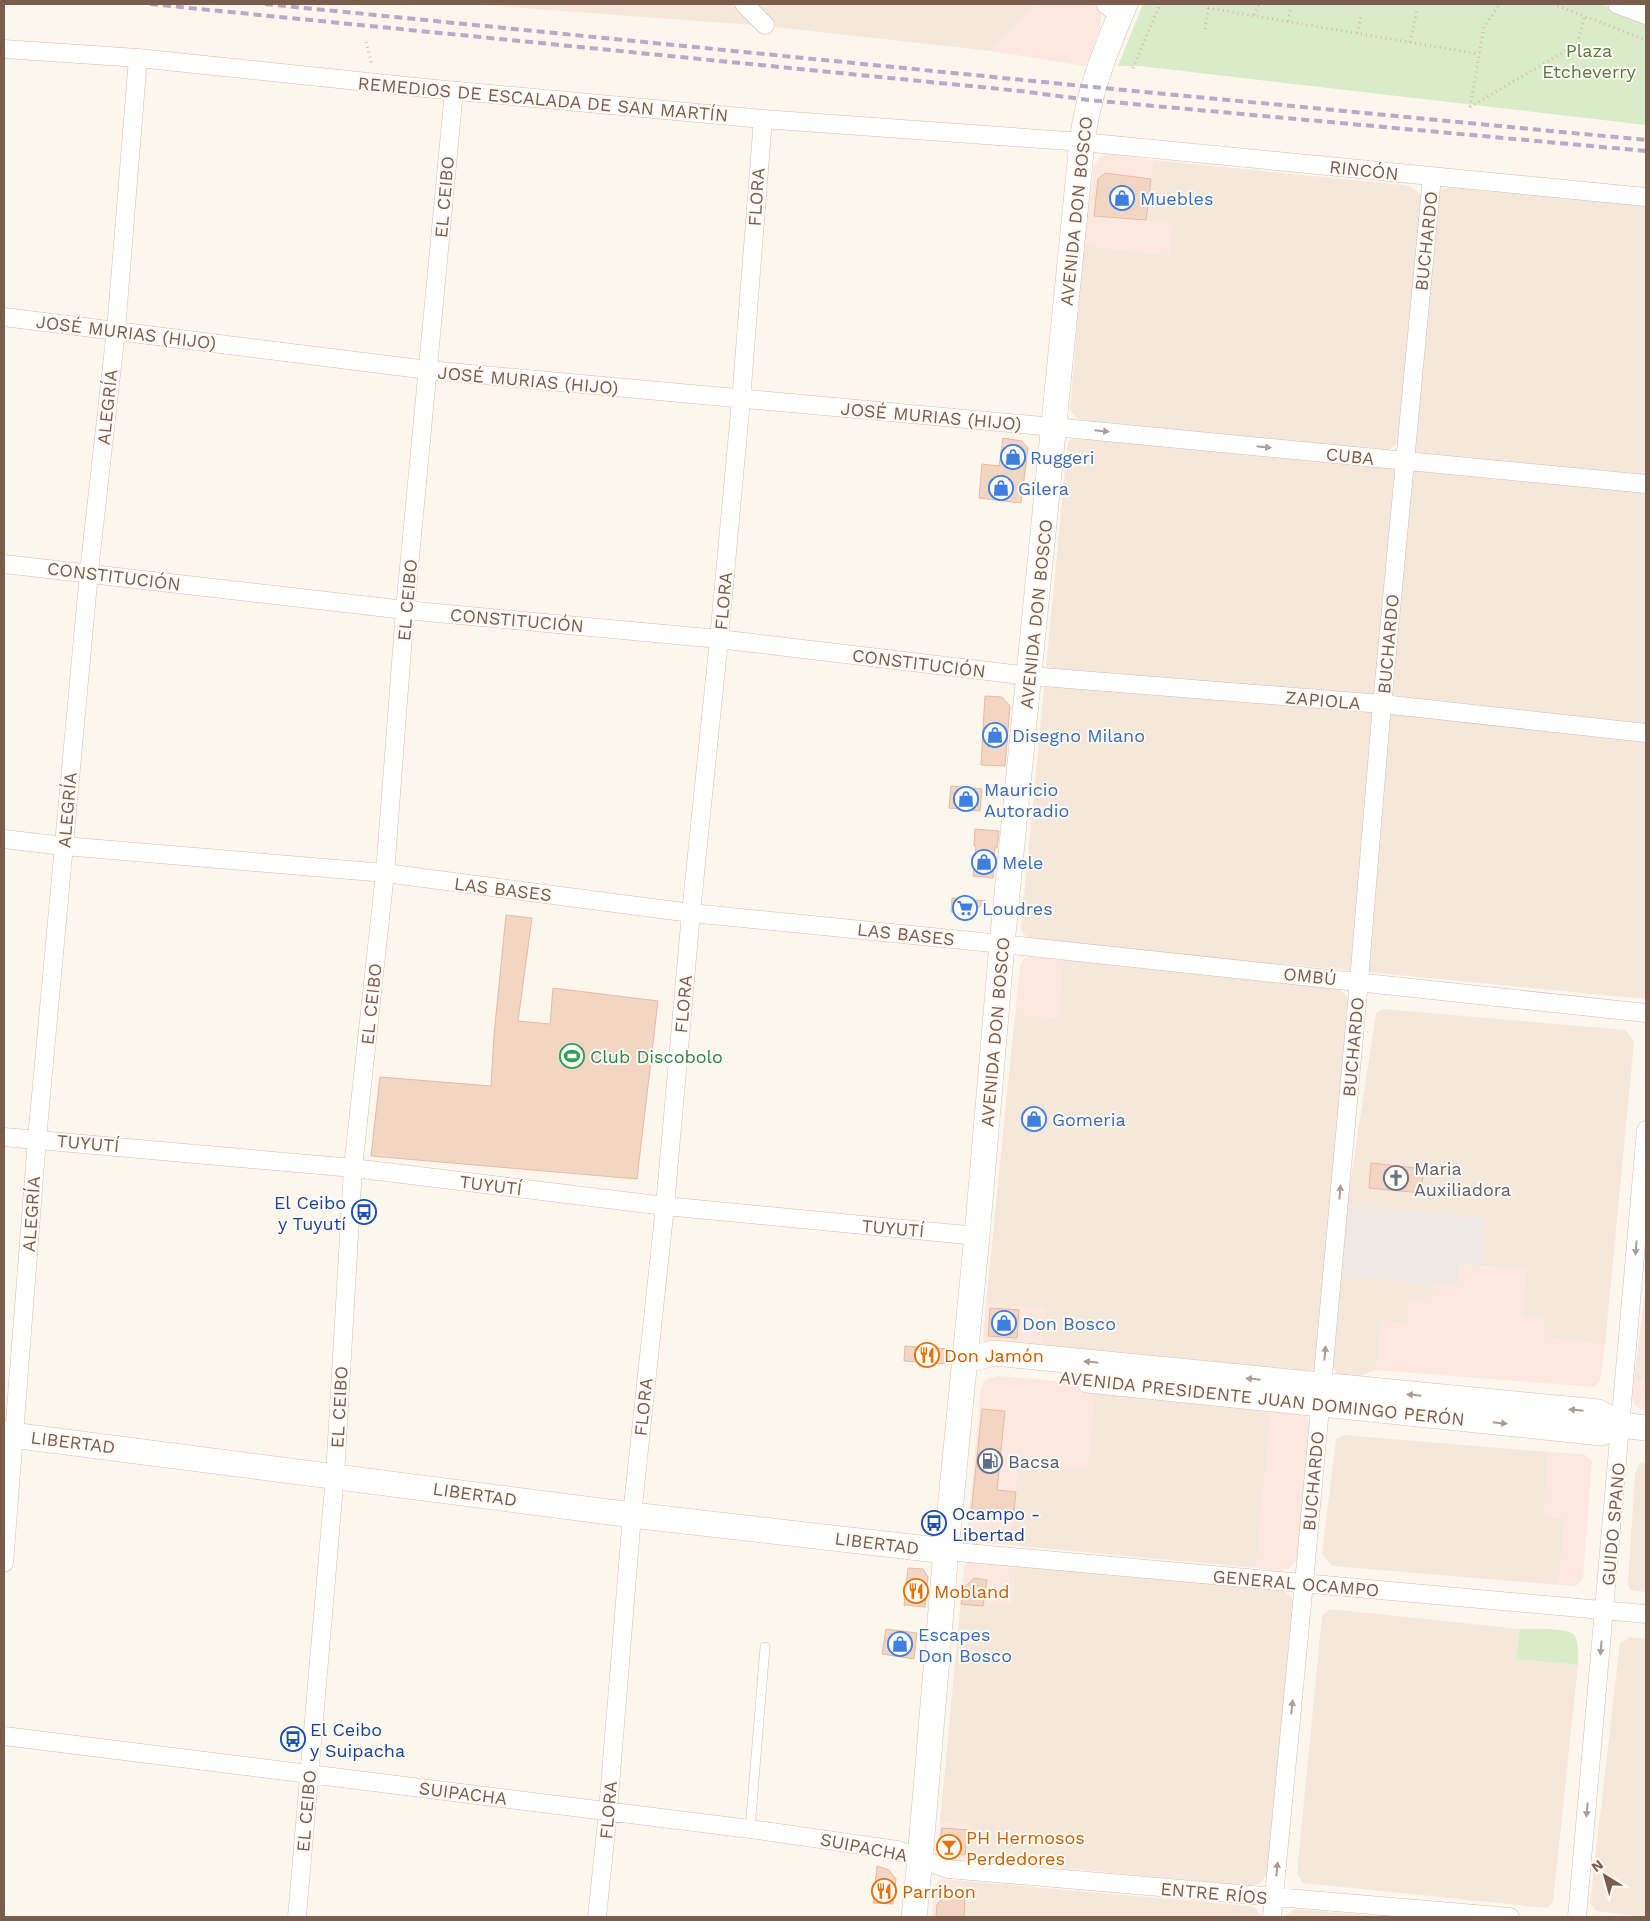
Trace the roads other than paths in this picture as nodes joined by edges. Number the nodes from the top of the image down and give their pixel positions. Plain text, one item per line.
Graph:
1 (744, 4) edge
2 (1617, 4) edge
3 (1116, 8) edge
4 (1646, 16) edge
5 (765, 25) dead end
6 (4, 49) edge
7 (138, 58) junction
8 (454, 91) junction
9 (762, 119) junction
10 (1082, 142) junction
11 (1432, 177) junction
12 (1646, 197) edge
13 (4, 317) edge
14 (116, 330) junction
15 (428, 370) junction
16 (741, 400) junction
17 (1054, 427) junction
18 (1405, 461) junction
19 (1646, 484) edge
20 (4, 564) edge
21 (89, 572) junction
22 (405, 610) junction
23 (719, 639) junction
24 (1030, 676) junction
25 (1382, 704) junction
26 (1646, 733) edge
27 (4, 840) edge
28 (64, 846) junction
29 (385, 874) junction
30 (691, 913) junction
31 (1002, 944) junction
32 (1359, 982) junction
33 (1646, 1013) edge
34 (1646, 1130) edge
35 (4, 1137) edge
36 (37, 1139) junction
37 (353, 1168) junction
38 (665, 1206) junction
39 (977, 1236) junction
40 (966, 1360) junction
41 (1321, 1395) junction
42 (1621, 1425) junction
43 (1646, 1428) edge
44 (9, 1434) edge
45 (335, 1475) junction
46 (632, 1515) junction
47 (946, 1551) junction
48 (4, 1563) edge
49 (1304, 1583) junction
50 (1605, 1611) junction
51 (1646, 1614) edge
52 (765, 1646) dead end
53 (4, 1736) edge
54 (308, 1773) junction
55 (608, 1811) junction
56 (750, 1829) junction
57 (920, 1859) junction
58 (1274, 1898) junction
59 (297, 1917) edge
60 (597, 1917) edge
61 (914, 1917) edge
62 (1272, 1917) edge
63 (1510, 1917) edge
64 (1577, 1917) edge

1 - 5 street
2 - 4 street
3 - 10 main road, AVENIDA DON BOSCO
6 - 7 street, REMEDIOS DE ESCALADA DE SAN MARTÍN
7 - 8 street, REMEDIOS DE ESCALADA DE SAN MARTÍN
7 - 14 street, ALEGRÍA
8 - 9 street, REMEDIOS DE ESCALADA DE SAN MARTÍN
8 - 15 street, EL CEIBO
9 - 10 street, REMEDIOS DE ESCALADA DE SAN MARTÍN
9 - 16 street, FLORA
10 - 11 street, RINCÓN
10 - 17 main road, AVENIDA DON BOSCO
11 - 12 street, RINCÓN
11 - 18 street, BUCHARDO
13 - 14 street, JOSÉ MURIAS (HIJO)
14 - 15 street, JOSÉ MURIAS (HIJO)
14 - 21 street, ALEGRÍA
15 - 16 street, JOSÉ MURIAS (HIJO)
15 - 22 street, EL CEIBO
16 - 17 street, JOSÉ MURIAS (HIJO)
16 - 23 street, FLORA
17 -> 18 street, CUBA
17 - 24 main road, AVENIDA DON BOSCO
18 - 19 street, CUBA
18 - 25 street, BUCHARDO
20 - 21 street, CONSTITUCIÓN
21 - 22 street, CONSTITUCIÓN
21 - 28 street, ALEGRÍA
22 - 23 street, CONSTITUCIÓN
22 - 29 street, EL CEIBO
23 - 24 street, CONSTITUCIÓN
23 - 30 street, FLORA
24 - 25 street, ZAPIOLA
24 - 31 main road, AVENIDA DON BOSCO
25 - 26 street, ZAPIOLA
25 - 32 street, BUCHARDO
27 - 28 street, LAS BASES
28 - 29 street, LAS BASES
28 - 36 street, ALEGRÍA
29 - 30 street, LAS BASES
29 - 37 street, EL CEIBO
30 - 31 street, LAS BASES
30 - 38 street, FLORA
31 - 32 street, OMBÚ
31 - 39 main road, AVENIDA DON BOSCO
32 - 33 street, OMBÚ
41 -> 32 street, BUCHARDO
34 -> 42 street, GUIDO SPANO
35 - 36 street, TUYUTÍ
36 - 37 street, TUYUTÍ
36 - 44 street, ALEGRÍA
37 - 38 street, TUYUTÍ
37 - 45 street, EL CEIBO
38 - 39 street, TUYUTÍ
38 - 46 street, FLORA
39 - 40 main road, AVENIDA DON BOSCO
40 - 41 main road, AVENIDA PRESIDENTE JUAN DOMINGO PERÓN
40 - 47 main road, AVENIDA DON BOSCO
41 - 42 main road, AVENIDA PRESIDENTE JUAN DOMINGO PERÓN
41 - 49 street, BUCHARDO
42 - 43 main road, AVENIDA PRESIDENTE JUAN DOMINGO PERÓN
42 - 50 street, GUIDO SPANO
44 - 45 main road, LIBERTAD
44 - 48 street, ALEGRÍA
45 - 46 main road, LIBERTAD
45 - 54 street, EL CEIBO
46 - 47 main road, LIBERTAD
46 - 55 street, FLORA
47 - 49 street, GENERAL OCAMPO
47 - 57 main road, AVENIDA DON BOSCO
49 - 50 street, GENERAL OCAMPO
58 -> 49 street, BUCHARDO
50 - 51 street, GENERAL OCAMPO
50 -> 64 street, GUIDO SPANO
52 - 56 lane
53 - 54 street, SUIPACHA
54 - 55 street, SUIPACHA
54 - 59 street, EL CEIBO
55 - 56 street, SUIPACHA
55 - 60 street, FLORA
56 - 57 street, SUIPACHA
57 - 58 street, ENTRE RÍOS
57 - 61 main road, AVENIDA DON BOSCO
58 - 62 street, BUCHARDO
58 - 63 street, ENTRE RÍOS

